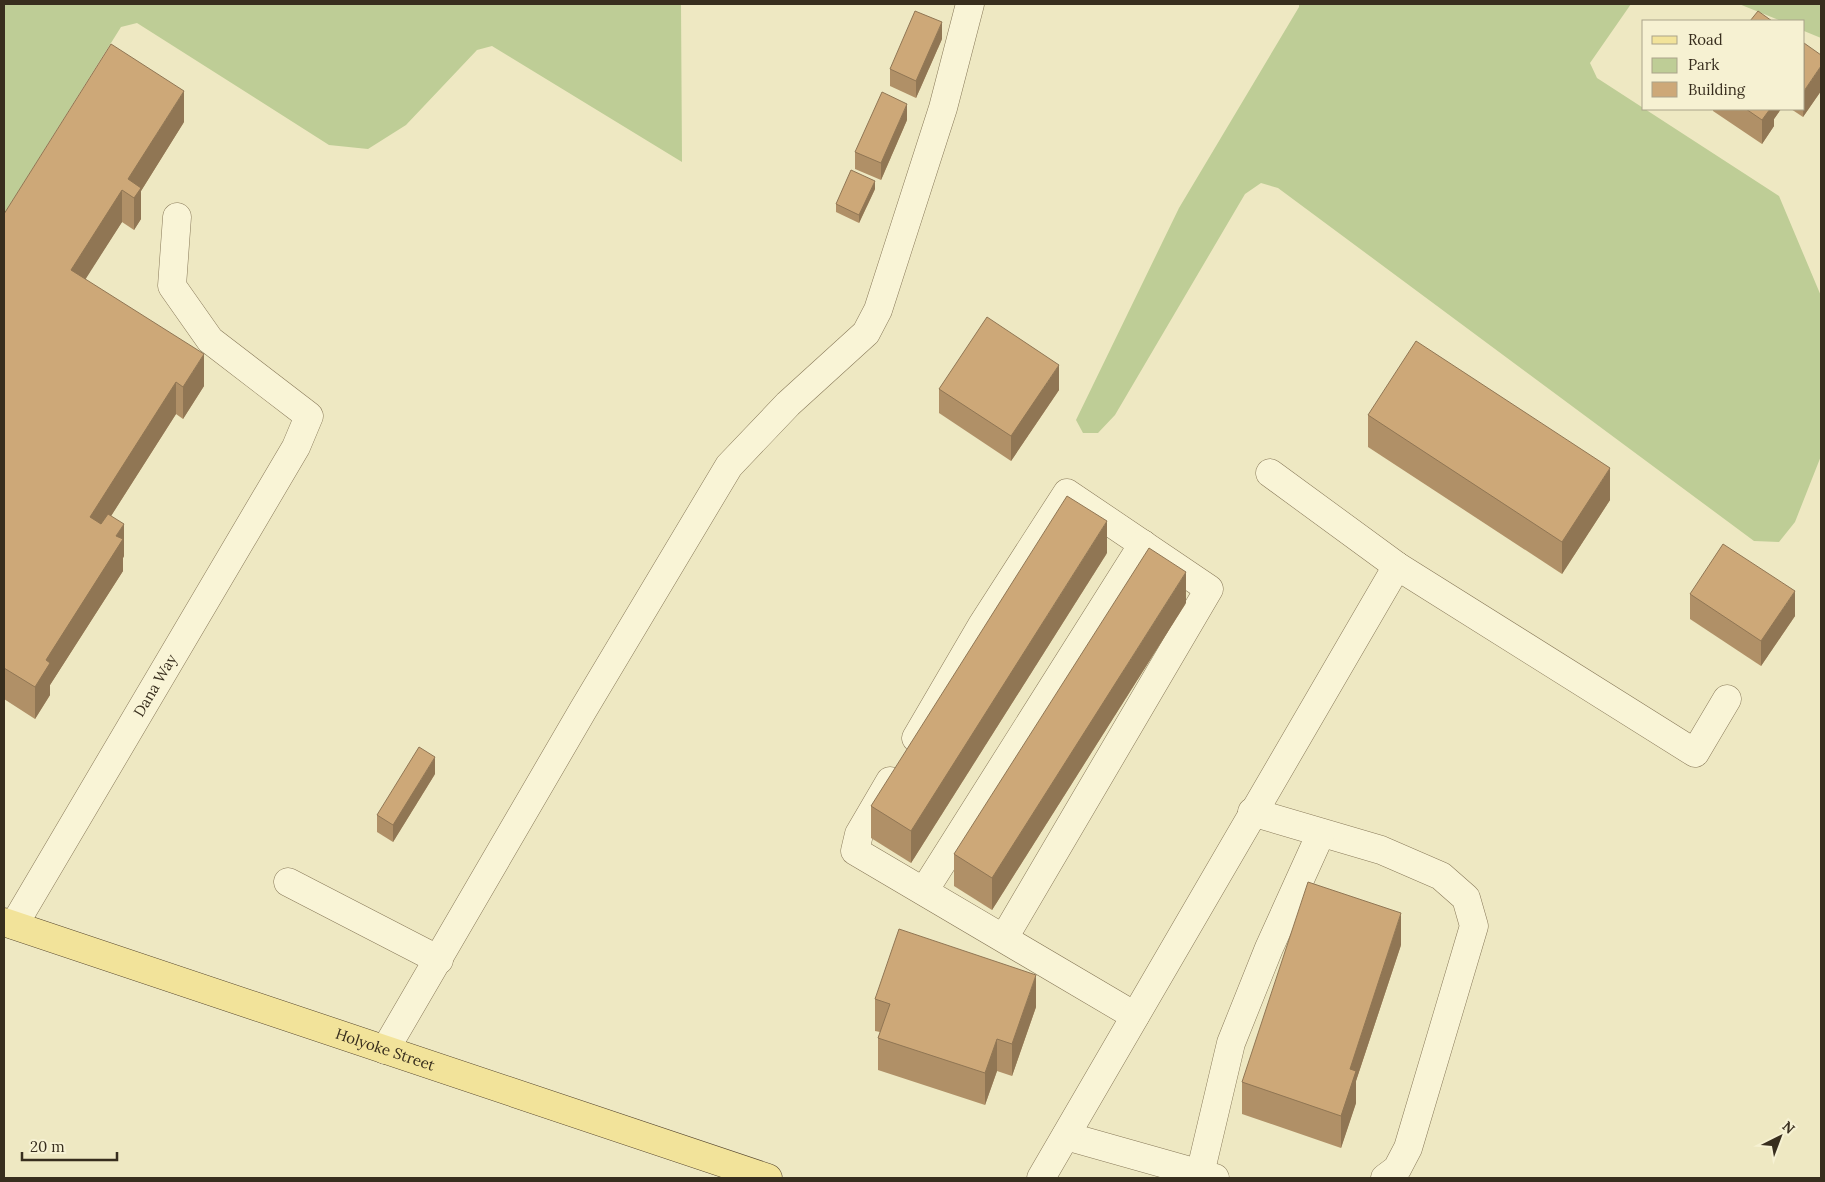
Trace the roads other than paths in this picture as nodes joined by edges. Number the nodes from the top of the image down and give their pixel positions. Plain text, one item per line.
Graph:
1 (970, 4) edge
2 (177, 217) dead end
3 (1270, 473) dead end
4 (1143, 544) junction
5 (1397, 566) junction
6 (1727, 699) dead end
7 (1252, 812) junction
8 (1321, 833) junction
9 (288, 882) dead end
10 (924, 891) junction
11 (9, 924) edge
12 (1004, 938) junction
13 (438, 960) junction
14 (1135, 1016) junction
15 (385, 1050) junction
16 (1066, 1136) junction
17 (1207, 1176) edge
18 (768, 1178) edge
19 (1041, 1178) edge
20 (1385, 1178) edge

1 - 13 street
2 - 11 street, Dana Way
3 - 5 street
4 - 10 street
4 - 10 street
4 - 12 street
5 - 6 street
5 - 7 street
7 - 8 street
7 - 14 street
8 - 17 street
8 - 20 street
9 - 13 street
10 - 12 street
11 - 15 main road, Holyoke Street
12 - 14 street
13 - 15 street
14 - 16 street
15 - 18 main road, Holyoke Street
16 - 17 street
16 - 19 street

